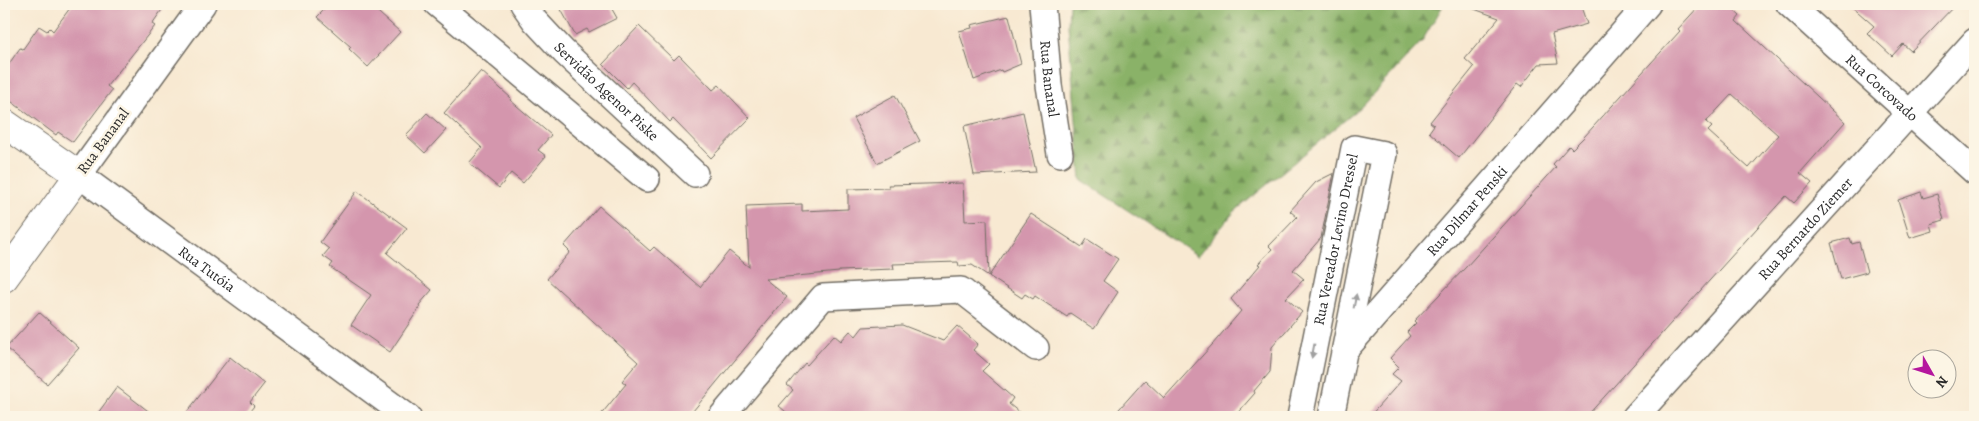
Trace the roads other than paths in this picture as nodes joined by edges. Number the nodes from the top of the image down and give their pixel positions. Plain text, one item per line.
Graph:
1 (203, 4) edge
2 (437, 4) edge
3 (524, 4) edge
4 (1042, 4) edge
5 (1648, 4) edge
6 (1789, 4) edge
7 (1975, 41) edge
8 (1911, 113) junction
9 (4, 123) edge
10 (1060, 154) dead end
11 (1975, 172) edge
12 (695, 174) dead end
13 (78, 175) junction
14 (647, 179) dead end
15 (4, 278) edge
16 (1036, 348) dead end
17 (1345, 350) junction
18 (1302, 407) edge
19 (408, 417) edge
20 (720, 417) edge
21 (1286, 417) edge
22 (1331, 417) edge
23 (1635, 417) edge

1 - 13 street, Rua Bananal
2 - 14 street
3 - 12 street, Servidão Agenor Piske
4 - 10 street, Rua Bananal
5 - 17 street, Rua Dilmar Penski
6 - 8 street, Rua Corcovado
7 - 8 street, Rua Bernardo Ziemer
8 - 11 street, Rua Corcovado
8 - 23 street, Rua Bernardo Ziemer
9 - 13 street, Rua Tutóia
13 - 15 street, Rua Bananal
13 - 19 street, Rua Tutóia
16 - 20 street
17 - 18 street, Rua Dilmar Penski
17 -> 18 street, Rua Vereador Levino Dressel
17 - 22 street, Rua Vereador Levino Dressel
18 - 21 street, Rua Dilmar Penski

